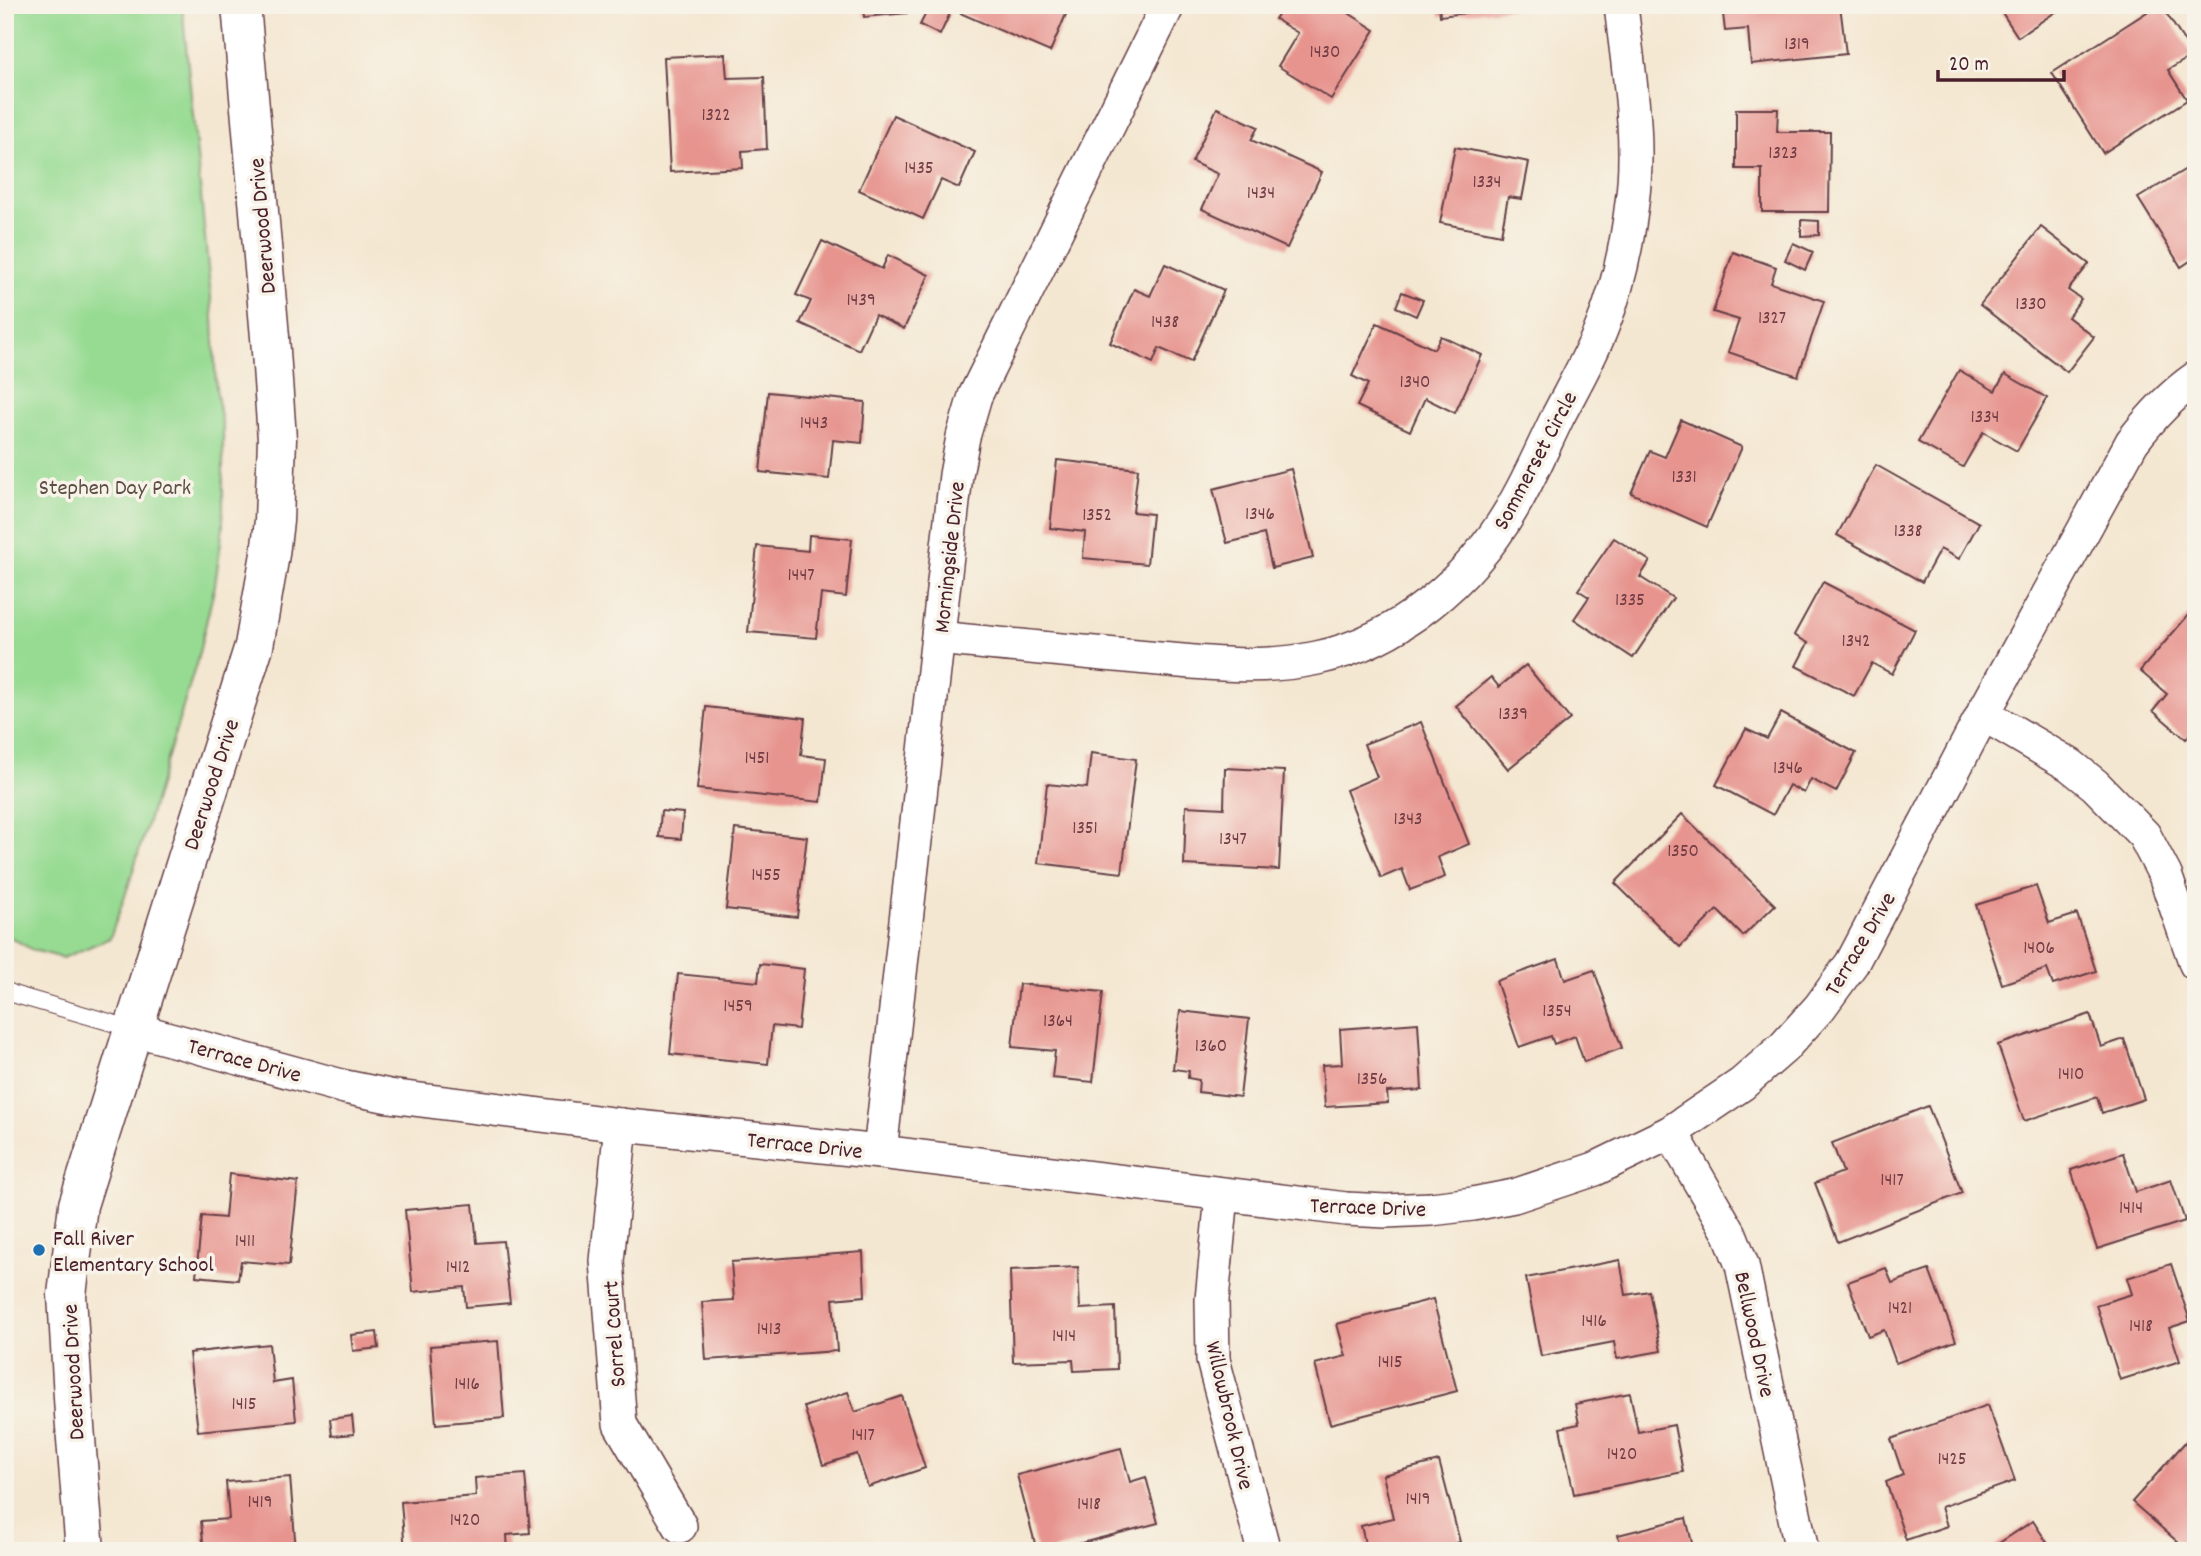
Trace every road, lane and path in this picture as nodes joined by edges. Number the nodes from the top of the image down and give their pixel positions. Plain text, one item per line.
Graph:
1 (241, 5) edge
2 (1168, 5) edge
3 (1621, 5) edge
4 (2196, 377) edge
5 (939, 638) junction
6 (1983, 714) junction
7 (2196, 964) edge
8 (5, 989) edge
9 (133, 1029) junction
10 (621, 1125) junction
11 (1671, 1132) junction
12 (880, 1152) junction
13 (1222, 1195) junction
14 (680, 1526) dead end
15 (85, 1551) edge
16 (1264, 1551) edge
17 (1802, 1551) edge

1 - 9 street, Deerwood Drive
2 - 5 street, Morningside Drive
3 - 5 street, Sommerset Circle
4 - 6 street, Terrace Drive
5 - 12 street, Morningside Drive
6 - 7 street
6 - 11 street, Terrace Drive
8 - 9 lane
9 - 10 street, Terrace Drive
9 - 15 street, Deerwood Drive
10 - 12 street, Terrace Drive
10 - 14 street, Sorrel Court
11 - 13 street, Terrace Drive
11 - 17 street, Bellwood Drive
12 - 13 street, Terrace Drive
13 - 16 street, Willowbrook Drive

